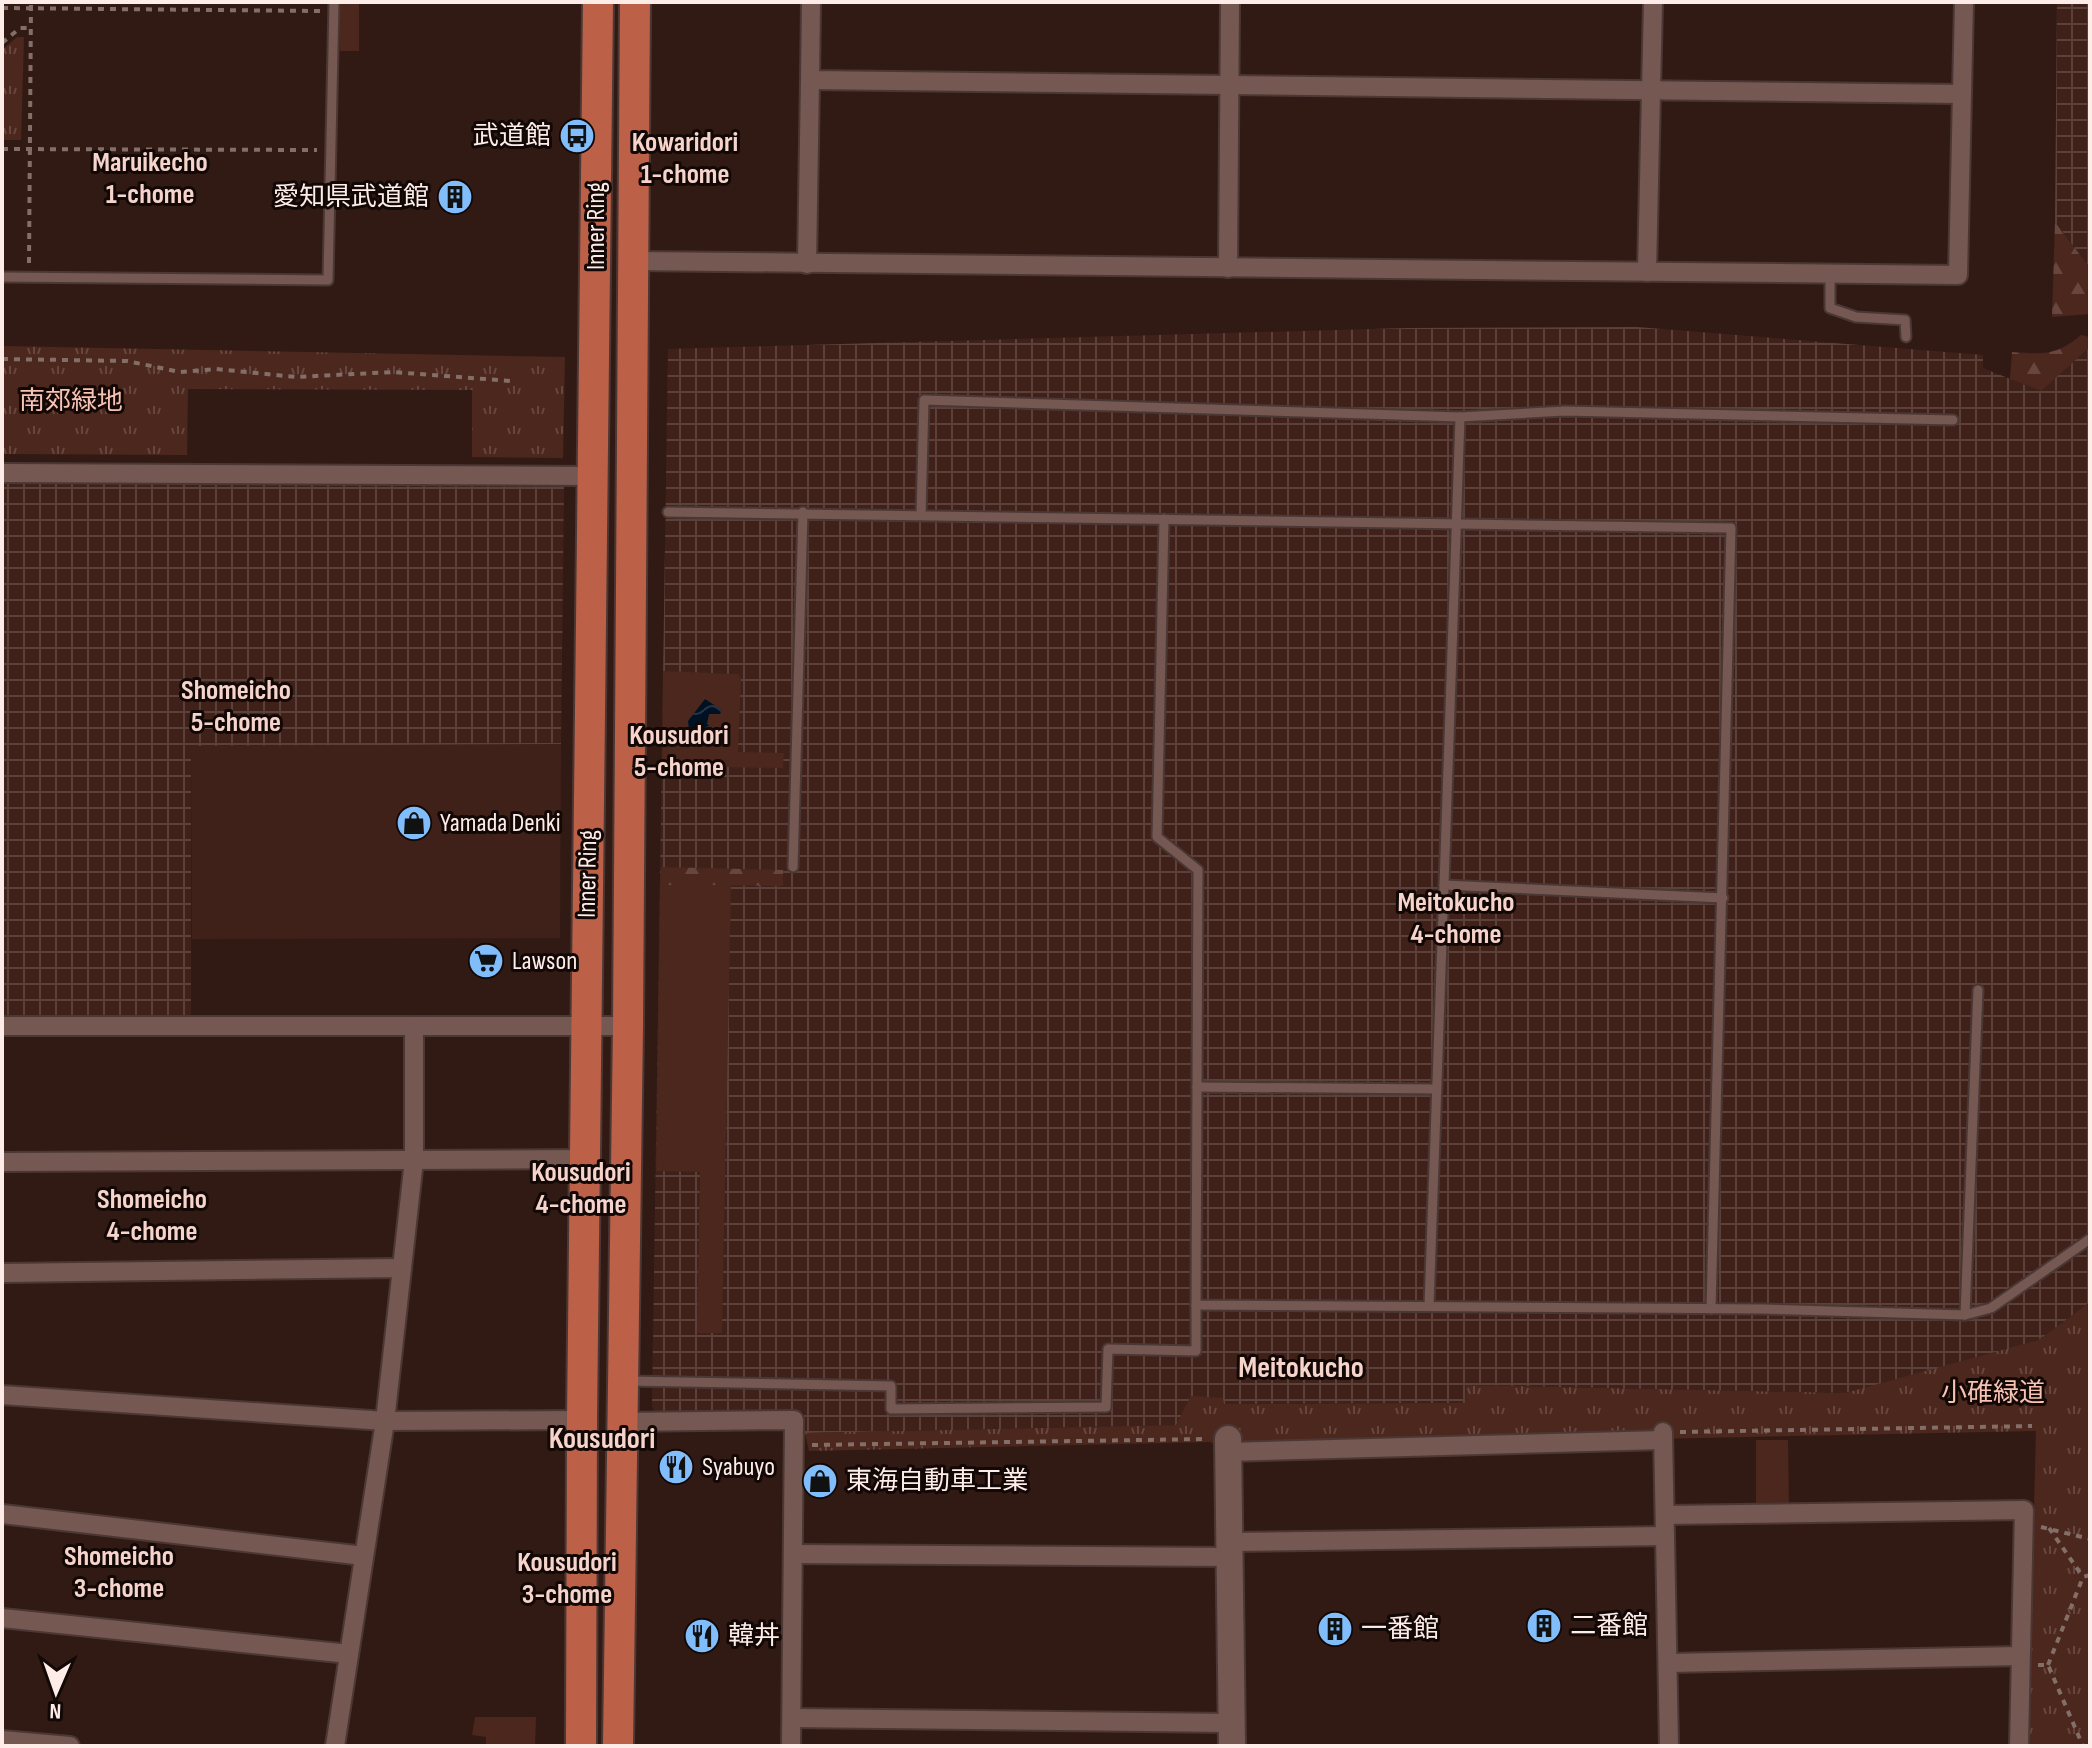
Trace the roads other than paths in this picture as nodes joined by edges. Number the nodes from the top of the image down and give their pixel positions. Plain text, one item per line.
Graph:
1 (598, 2) edge
2 (635, 2) edge
3 (811, 2) edge
4 (1230, 2) edge
5 (1653, 2) edge
6 (1964, 2) edge
7 (334, 6) edge
8 (810, 80) junction
9 (1230, 85) junction
10 (1651, 90) junction
11 (1962, 94) junction
12 (634, 261) junction
13 (807, 264) junction
14 (1228, 268) junction
15 (1647, 272) junction
16 (1830, 274) junction
17 (2, 277) edge
18 (1906, 337) dead end
19 (1460, 417) junction
20 (1953, 420) dead end
21 (2, 473) edge
22 (594, 476) junction
23 (668, 512) dead end
24 (803, 512) junction
25 (921, 515) junction
26 (1164, 519) junction
27 (1456, 525) junction
28 (793, 867) dead end
29 (1444, 885) junction
30 (1723, 898) junction
31 (1978, 990) dead end
32 (2, 1026) edge
33 (414, 1026) junction
34 (586, 1026) junction
35 (628, 1026) junction
36 (1197, 1087) junction
37 (1436, 1089) junction
38 (584, 1159) junction
39 (414, 1160) junction
40 (2, 1162) edge
41 (2090, 1239) edge
42 (402, 1268) junction
43 (2, 1273) edge
44 (1196, 1305) junction
45 (1429, 1306) junction
46 (1711, 1309) junction
47 (1965, 1315) junction
48 (622, 1381) junction
49 (2, 1395) edge
50 (582, 1420) junction
51 (385, 1421) junction
52 (622, 1422) junction
53 (1228, 1445) joint
54 (2, 1514) edge
55 (1665, 1515) junction
56 (1665, 1536) junction
57 (1230, 1549) junction
58 (793, 1554) junction
59 (364, 1556) junction
60 (2, 1618) edge
61 (349, 1654) junction
62 (2020, 1660) junction
63 (1668, 1663) junction
64 (792, 1718) junction
65 (1232, 1735) edge
66 (2, 1740) edge
67 (70, 1746) edge
68 (335, 1746) edge
69 (581, 1746) edge
70 (618, 1746) edge
71 (791, 1746) edge
72 (1669, 1746) edge
73 (2019, 1746) edge

1 - 22 main road, Inner Ring
2 - 12 main road, Inner Ring
3 - 8 street
4 - 9 street
5 - 10 street
6 - 11 street
7 - 17 lane
8 - 9 street
8 - 13 street
9 - 10 street
9 - 14 street
10 - 11 street
10 - 15 street
11 - 16 street
12 - 13 street
12 - 35 main road, Inner Ring
13 - 14 street
14 - 15 street
15 - 16 street
16 - 18 lane
19 - 20 lane
19 - 25 lane
19 - 27 lane
21 - 22 street
22 - 34 main road, Inner Ring
23 - 24 lane
24 - 25 lane
24 - 28 lane
25 - 26 lane
26 - 27 lane
26 - 36 lane
27 - 29 lane
27 - 30 lane
29 - 30 lane
29 - 37 lane
30 - 46 lane
31 - 47 lane
32 - 33 street
33 - 34 street
33 - 39 street
34 - 35 street
34 - 38 main road, Inner Ring
35 - 48 main road, Inner Ring
36 - 37 lane
36 - 44 lane
37 - 45 lane
38 - 39 street
38 - 50 main road, Inner Ring
39 - 40 street
39 - 42 street
41 - 47 lane
42 - 43 street
42 - 51 street
44 - 45 lane
44 - 48 lane
45 - 46 lane
46 - 47 lane
48 - 52 main road, Inner Ring
49 - 51 street
50 - 51 street
50 - 69 main road, Inner Ring
51 - 59 street
52 - 58 street
52 - 70 main road, Inner Ring
53 - 55 street
53 - 57 street
54 - 59 street
55 - 56 street
55 - 62 street
56 - 57 street
56 - 63 street
57 - 58 street
57 - 65 street
58 - 64 street
59 - 61 street
60 - 61 street
61 - 68 street
62 - 63 street
62 - 73 street
63 - 72 street
64 - 65 street
64 - 71 street
66 - 67 street

